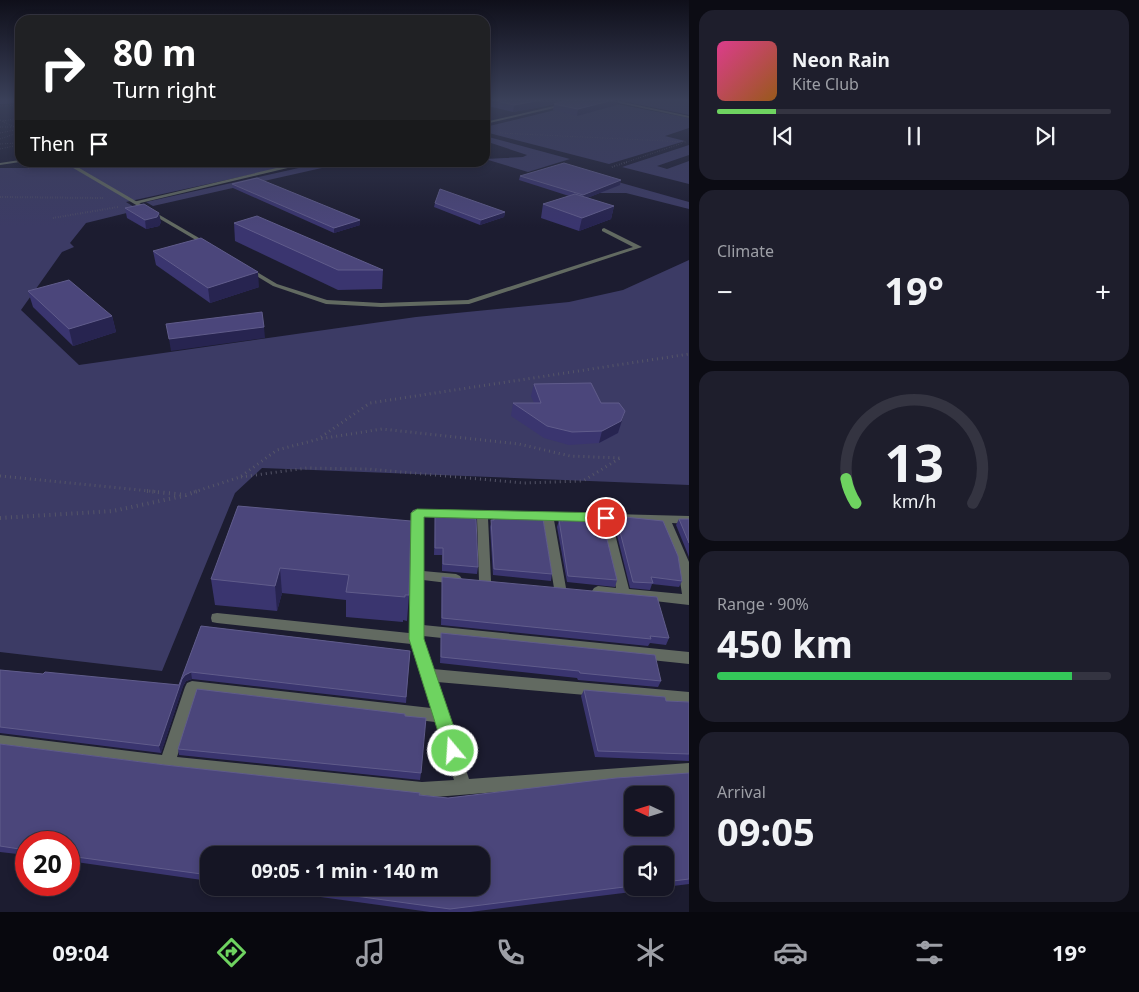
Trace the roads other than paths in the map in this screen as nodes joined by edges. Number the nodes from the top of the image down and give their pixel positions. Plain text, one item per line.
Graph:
1 (15, 162) edge
2 (0, 164) edge
3 (74, 167) edge
4 (289, 167) edge
5 (136, 202) junction
6 (604, 230) dead end
7 (218, 251) edge
8 (242, 266) edge
9 (482, 514) junction
10 (548, 516) junction
11 (606, 518) junction
12 (665, 519) junction
13 (689, 520) edge
14 (686, 562) edge
15 (417, 576) junction
16 (560, 588) edge
17 (588, 590) edge
18 (624, 594) junction
19 (689, 598) edge
20 (217, 618) dead end
21 (417, 634) junction
22 (689, 658) edge
23 (429, 675) junction
24 (689, 698) edge
25 (442, 716) junction
26 (0, 742) edge
27 (167, 763) junction
28 (689, 770) edge
29 (464, 786) junction

1 - 2 street
3 - 5 street
4 - 5 street
5 - 7 street
6 - 8 street
9 - 10 street
9 - 15 street
9 - 15 street
10 - 11 street
10 - 16 street
11 - 12 street
11 - 18 street
12 - 13 street
12 - 14 street
14 - 19 street
15 - 21 street
17 - 18 street
18 - 19 street
20 - 21 street
21 - 22 street
21 - 23 street
23 - 24 street
23 - 25 street
25 - 27 street
25 - 29 street
26 - 27 street
27 - 29 street
28 - 29 street

